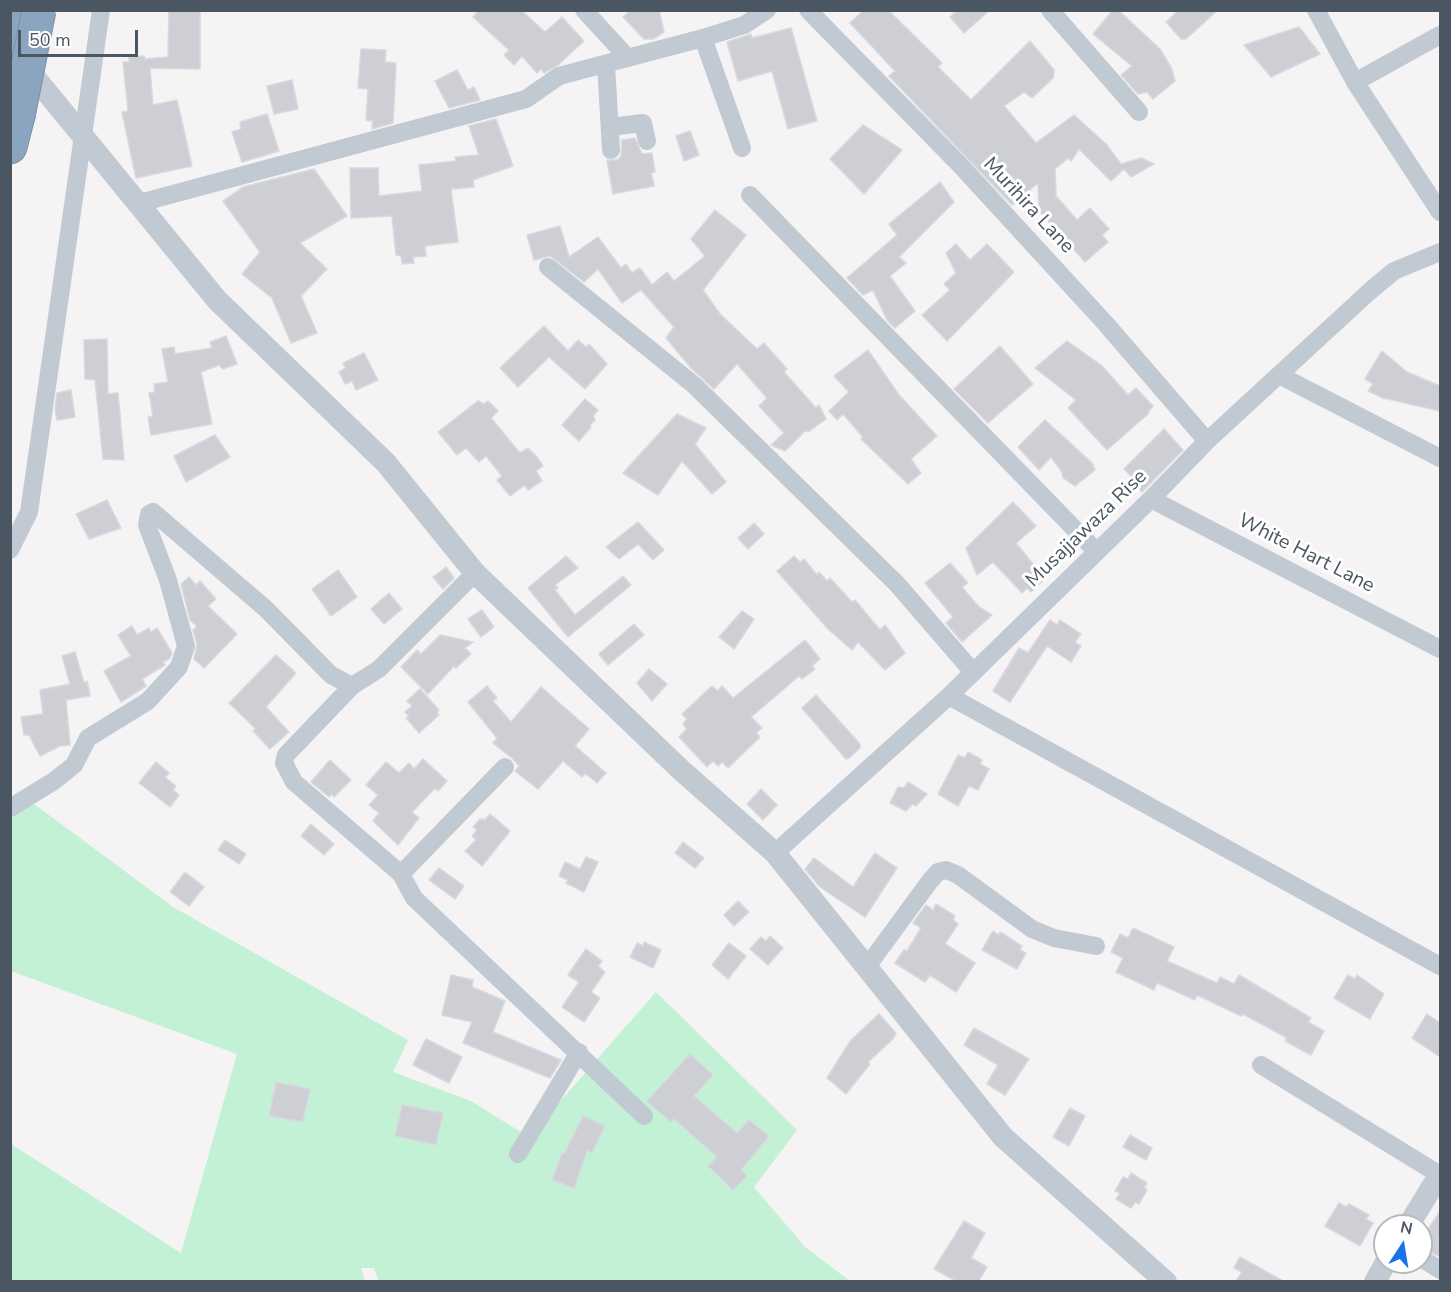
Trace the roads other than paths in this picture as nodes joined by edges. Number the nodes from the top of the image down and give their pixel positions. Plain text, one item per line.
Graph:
1 (16, 10) edge
2 (39, 10) edge
3 (101, 10) edge
4 (584, 10) edge
5 (767, 10) edge
6 (808, 10) edge
7 (1050, 10) edge
8 (1316, 10) edge
9 (1440, 35) edge
10 (704, 38) junction
11 (10, 39) edge
12 (10, 48) edge
13 (628, 58) junction
14 (606, 64) junction
15 (1355, 82) junction
16 (1139, 112) dead end
17 (610, 127) junction
18 (81, 135) junction
19 (647, 141) dead end
20 (10, 147) edge
21 (742, 148) dead end
22 (611, 150) dead end
23 (750, 195) dead end
24 (136, 204) junction
25 (1440, 212) edge
26 (1440, 252) edge
27 (548, 267) dead end
28 (1279, 375) junction
29 (1207, 441) junction
30 (1440, 458) edge
31 (1151, 499) junction
32 (10, 550) edge
33 (1096, 551) junction
34 (475, 573) junction
35 (1440, 649) edge
36 (973, 672) junction
37 (352, 686) junction
38 (949, 696) junction
39 (505, 767) dead end
40 (10, 808) edge
41 (774, 853) junction
42 (401, 874) junction
43 (1096, 946) dead end
44 (1440, 966) edge
45 (866, 968) junction
46 (579, 1052) junction
47 (1261, 1065) dead end
48 (644, 1116) dead end
49 (518, 1154) dead end
50 (1440, 1174) edge
51 (1415, 1214) edge
52 (1166, 1281) edge

1 - 11 highway
2 - 20 highway, bridge
3 - 18 street
4 - 13 street
5 - 10 street
6 - 29 street, Murihira Lane
7 - 16 street
8 - 15 street
9 - 15 street
10 - 13 street
10 - 21 street
12 - 18 street
13 - 14 street
14 - 17 street
14 - 24 street
15 - 25 street
17 - 19 street
17 - 22 street
18 - 24 street
18 - 32 street
23 - 33 street
24 - 34 street
26 - 28 street, Musajjawaza Rise
27 - 36 street
28 - 29 street, Musajjawaza Rise
28 - 30 street
29 - 31 street, Musajjawaza Rise
31 - 33 street, Musajjawaza Rise
31 - 35 street, White Hart Lane
33 - 36 street, Musajjawaza Rise
34 - 37 street
34 - 41 street
36 - 38 street, Musajjawaza Rise
37 - 40 street
37 - 42 street
38 - 41 street, Musajjawaza Rise
38 - 44 street
39 - 42 street
41 - 45 street
42 - 46 street
43 - 45 street
45 - 52 street
46 - 48 street
46 - 49 street
47 - 50 street
50 - 51 street

